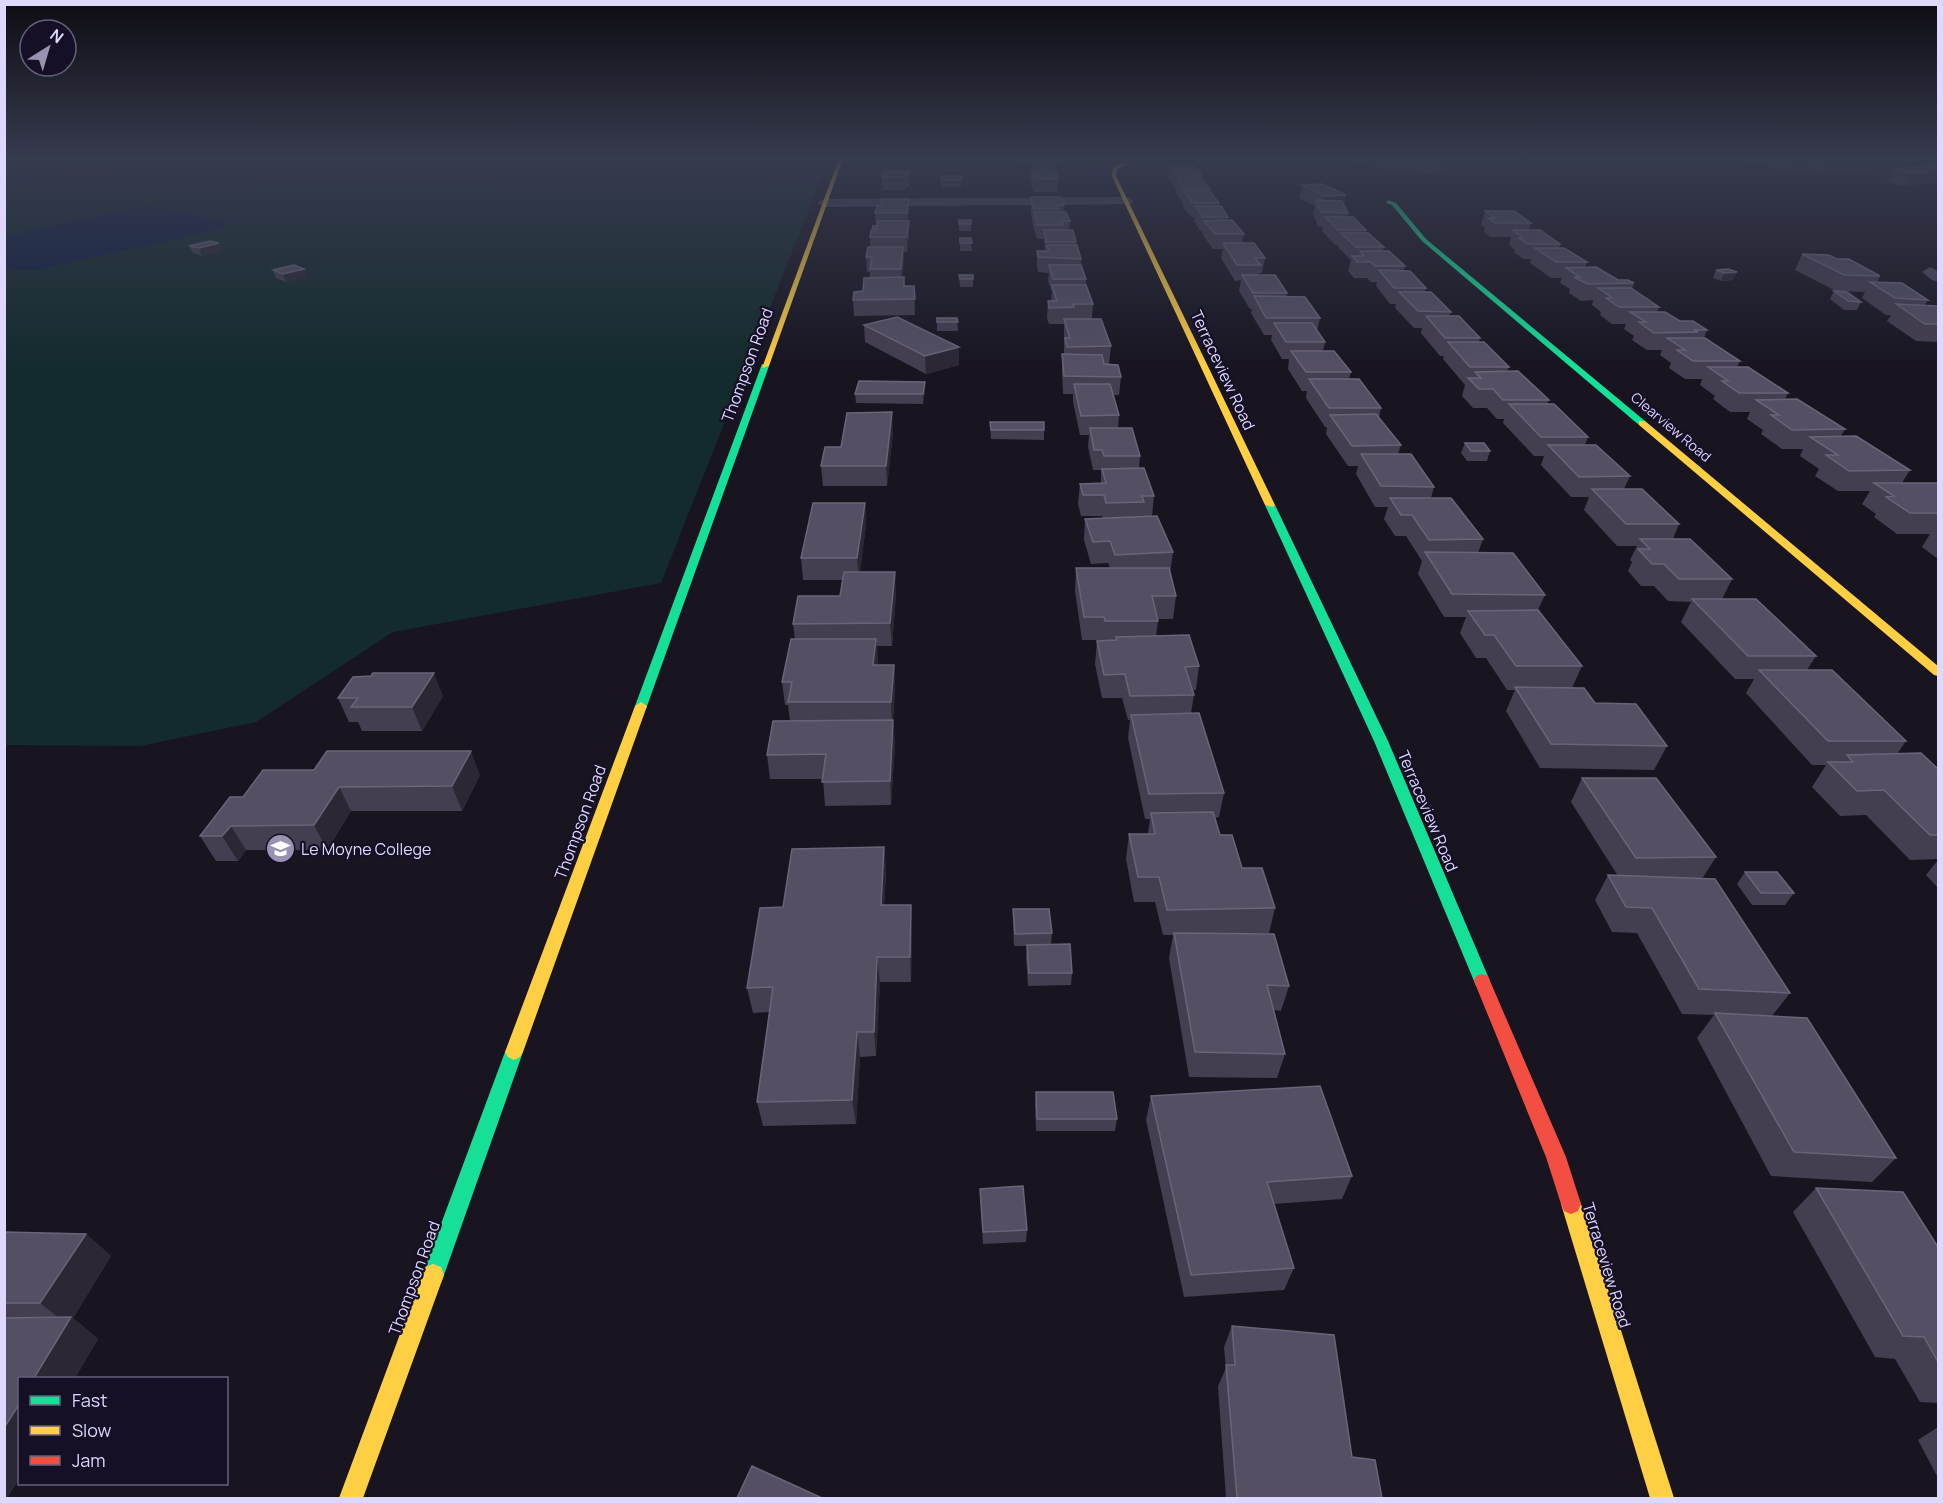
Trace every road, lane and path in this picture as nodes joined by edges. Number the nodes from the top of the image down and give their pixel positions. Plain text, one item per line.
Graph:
1 (816, 226) edge
2 (1137, 226) edge
3 (1412, 226) edge
4 (1938, 672) edge
5 (351, 1498) edge
6 (1662, 1498) edge

1 - 5 street, Thompson Road
2 - 6 street, Terraceview Road
3 - 4 street, Clearview Road

